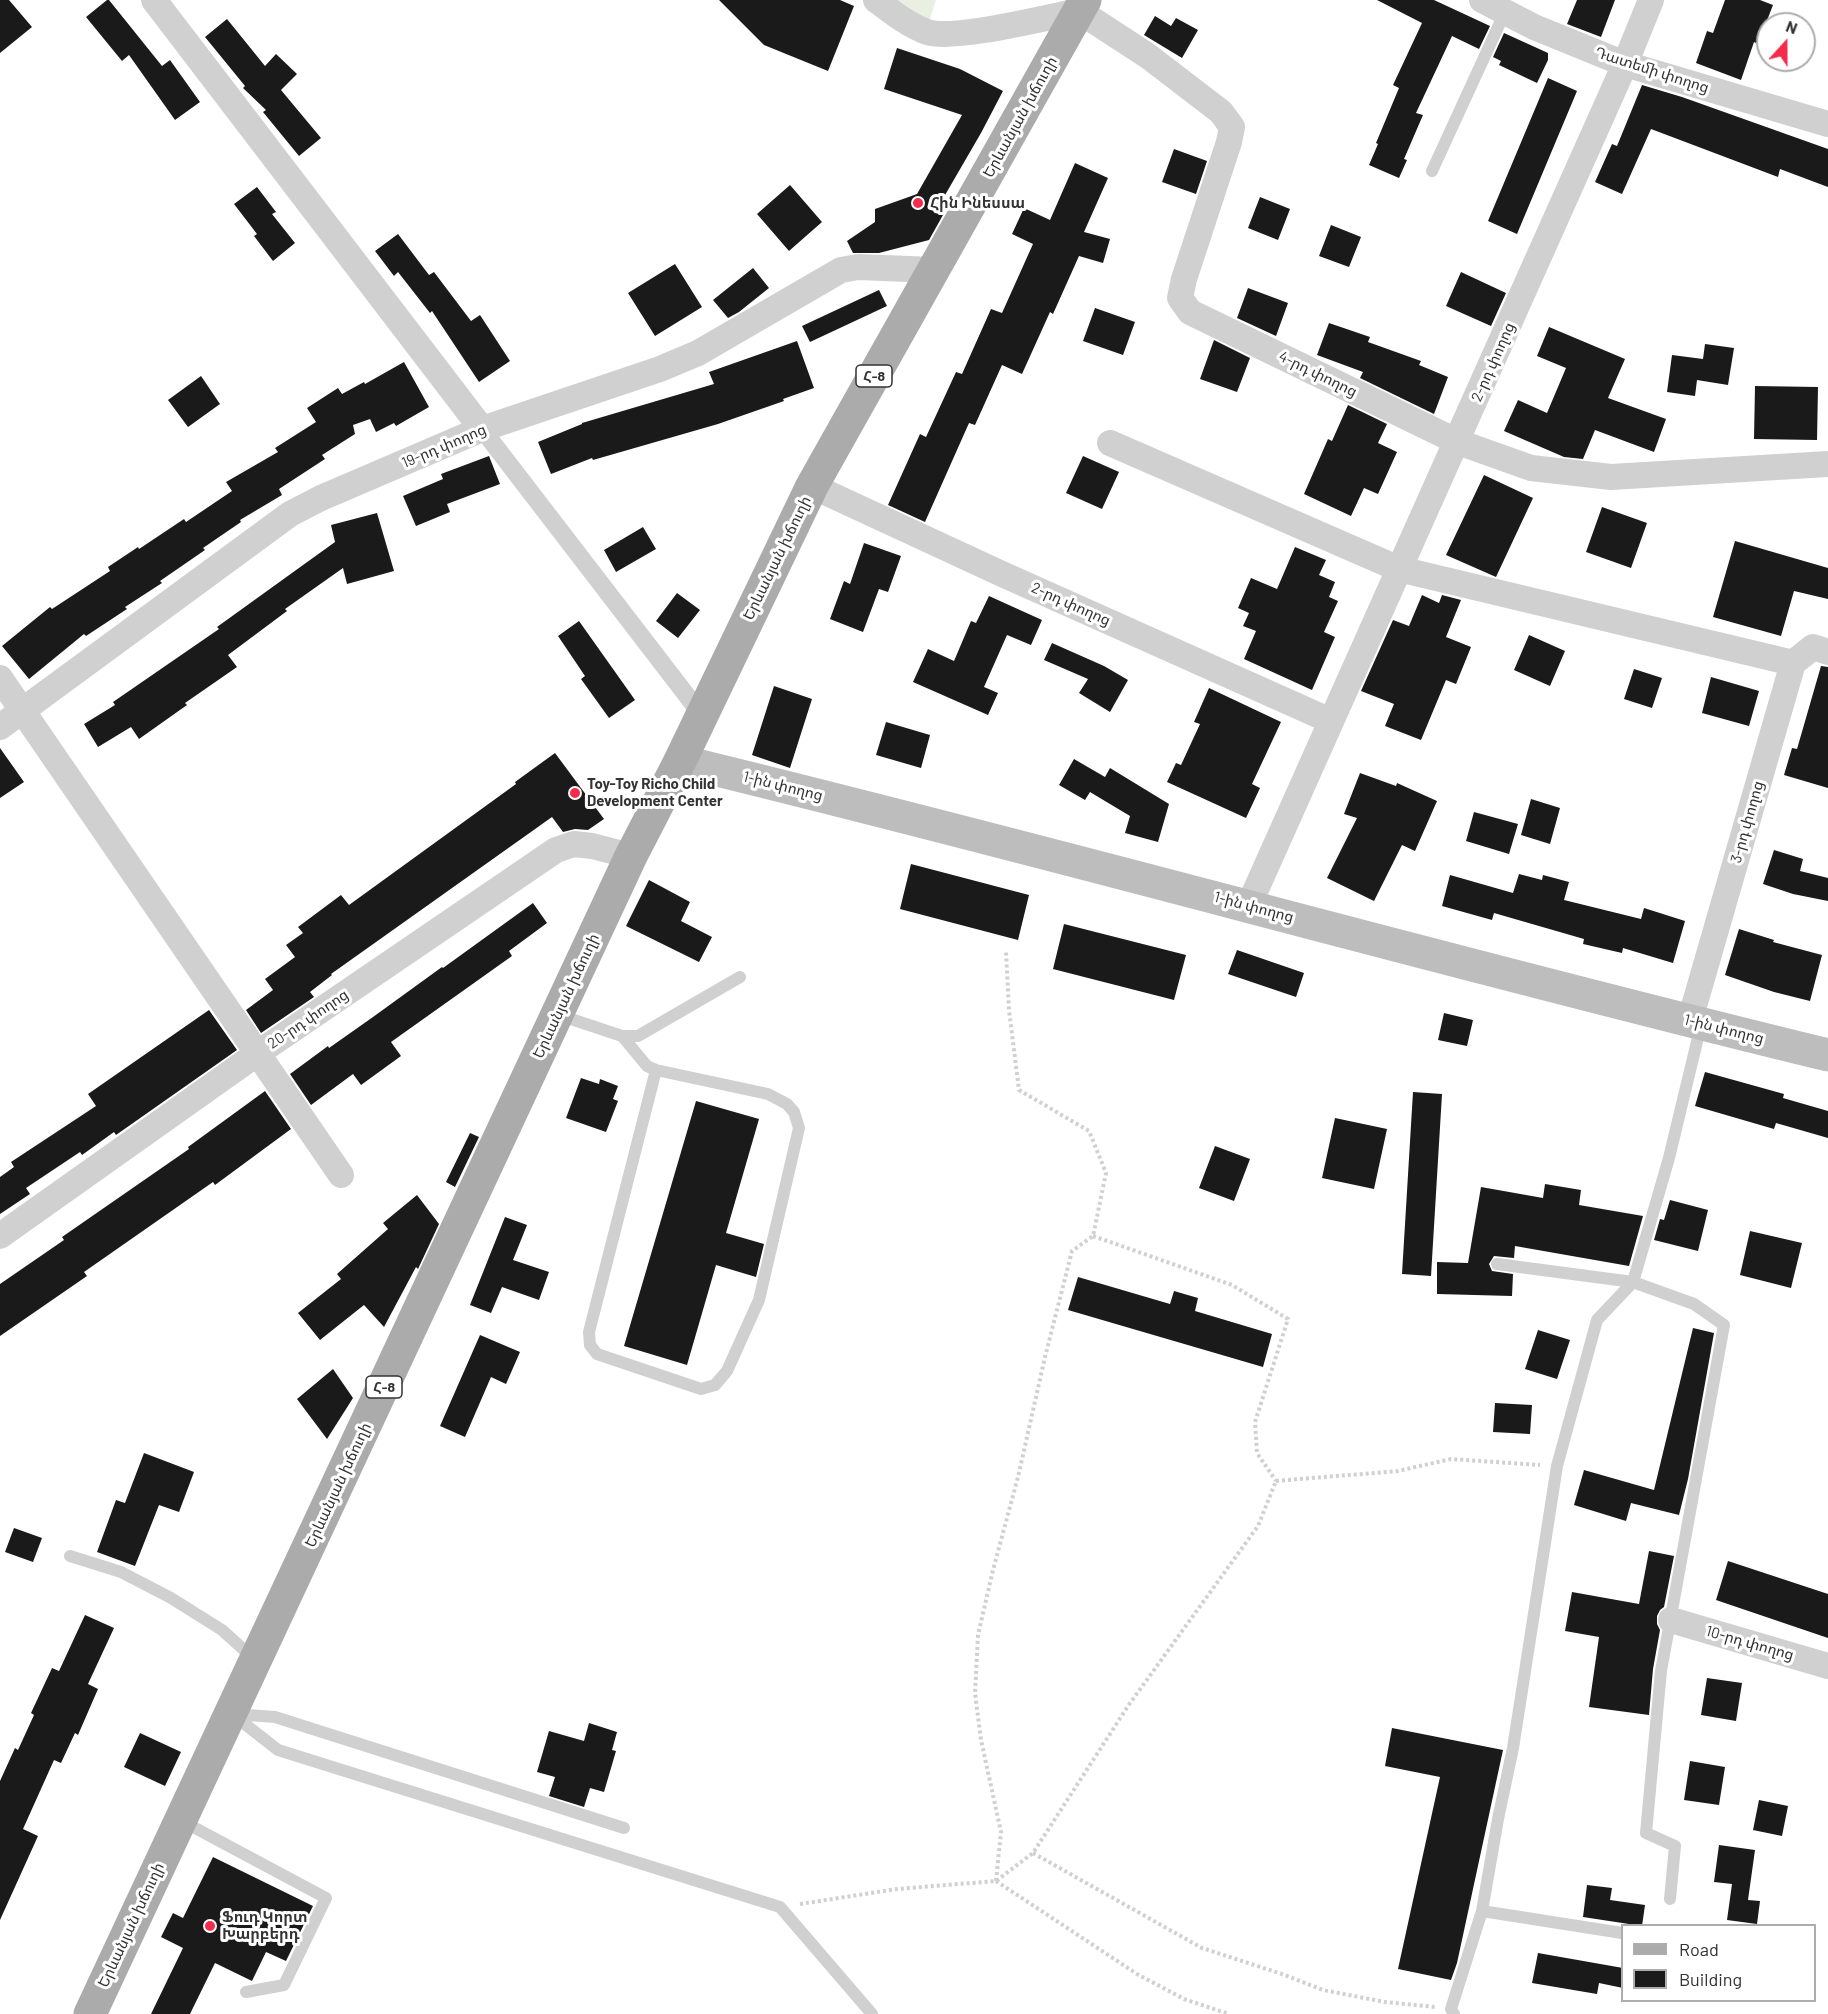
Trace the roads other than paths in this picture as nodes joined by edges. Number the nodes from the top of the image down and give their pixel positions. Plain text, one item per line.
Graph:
1 (154, 0) edge
2 (876, 0) edge
3 (1482, 0) edge
4 (1651, 0) edge
5 (1082, 6) edge
6 (1505, 12) junction
7 (1625, 64) junction
8 (1828, 124) edge
9 (1432, 171) dead end
10 (934, 270) junction
11 (482, 429) junction
12 (1458, 442) junction
13 (1110, 443) dead end
14 (1828, 464) edge
15 (812, 486) junction
16 (1399, 569) junction
17 (1828, 652) edge
18 (1793, 663) junction
19 (0, 678) edge
20 (23, 710) junction
21 (701, 714) junction
22 (1331, 721) junction
23 (0, 727) edge
24 (680, 761) junction
25 (631, 856) junction
26 (1249, 905) junction
27 (740, 977) dead end
28 (558, 1014) junction
29 (1695, 1022) junction
30 (622, 1036) junction
31 (258, 1053) junction
32 (1828, 1055) edge
33 (656, 1070) junction
34 (341, 1175) dead end
35 (0, 1236) edge
36 (1497, 1264) dead end
37 (1633, 1282) junction
38 (70, 1556) dead end
39 (1671, 1620) junction
40 (256, 1661) junction
41 (1828, 1666) edge
42 (231, 1713) junction
43 (181, 1821) junction
44 (624, 1828) dead end
45 (1670, 1899) dead end
46 (1482, 1911) junction
47 (1621, 1933) edge
48 (246, 1992) dead end
49 (1452, 2012) edge
50 (90, 2014) edge
51 (872, 2014) edge

1 - 11 street
2 - 5 street
3 - 6 street, Դատեմի փողոց
4 - 7 street, 2-րդ փողոց
5 - 10 main road, Երևանյան խճուղի / Հ-8
5 - 12 street, 4-րդ փողոց
6 - 7 street, Դատեմի փողոց
6 - 9 lane
7 - 8 street, Դատեմի փողոց
7 - 12 street, 2-րդ փողոց
10 - 11 street, 19-րդ փողոց
10 - 15 main road, Երևանյան խճուղի / Հ-8
11 - 20 street, 19-րդ փողոց
11 - 21 street
12 - 14 street, 4-րդ փողոց
12 - 16 street, 2-րդ փողոց
13 - 16 street
15 - 21 main road, Երևանյան խճուղի / Հ-8
15 - 22 street, 2-րդ փողոց
16 - 18 street
16 - 22 street, 2-րդ փողոց
17 - 18 street
18 - 29 street, 3-րդ փողոց
19 - 20 street
20 - 23 street, 19-րդ փողոց
20 - 31 street
21 - 24 main road, Երևանյան խճուղի / Հ-8
22 - 26 street, 2-րդ փողոց
24 - 25 main road, Երևանյան խճուղի / Հ-8
24 - 26 main road, 1-ին փողոց
25 - 28 main road, Երևանյան խճուղի / Հ-8
25 - 31 street, 20-րդ փողոց
26 - 29 main road, 1-ին փողոց
27 - 30 lane
28 - 30 lane
28 - 40 main road, Երևանյան խճուղի / Հ-8
29 - 32 main road, 1-ին փողոց
29 - 37 lane
30 - 33 lane
31 - 34 street
31 - 35 street, 20-րդ փողոց
33 - 33 lane
36 - 37 lane
37 - 39 lane
37 - 46 lane
38 - 40 lane
39 - 41 street, 10-րդ փողոց
39 - 45 lane
40 - 42 main road, Երևանյան խճուղի / Հ-8
42 - 43 main road, Երևանյան խճուղի / Հ-8
42 - 44 lane
42 - 51 lane
43 - 48 lane
43 - 50 main road, Երևանյան խճուղի / Հ-8
46 - 47 lane
46 - 49 lane

